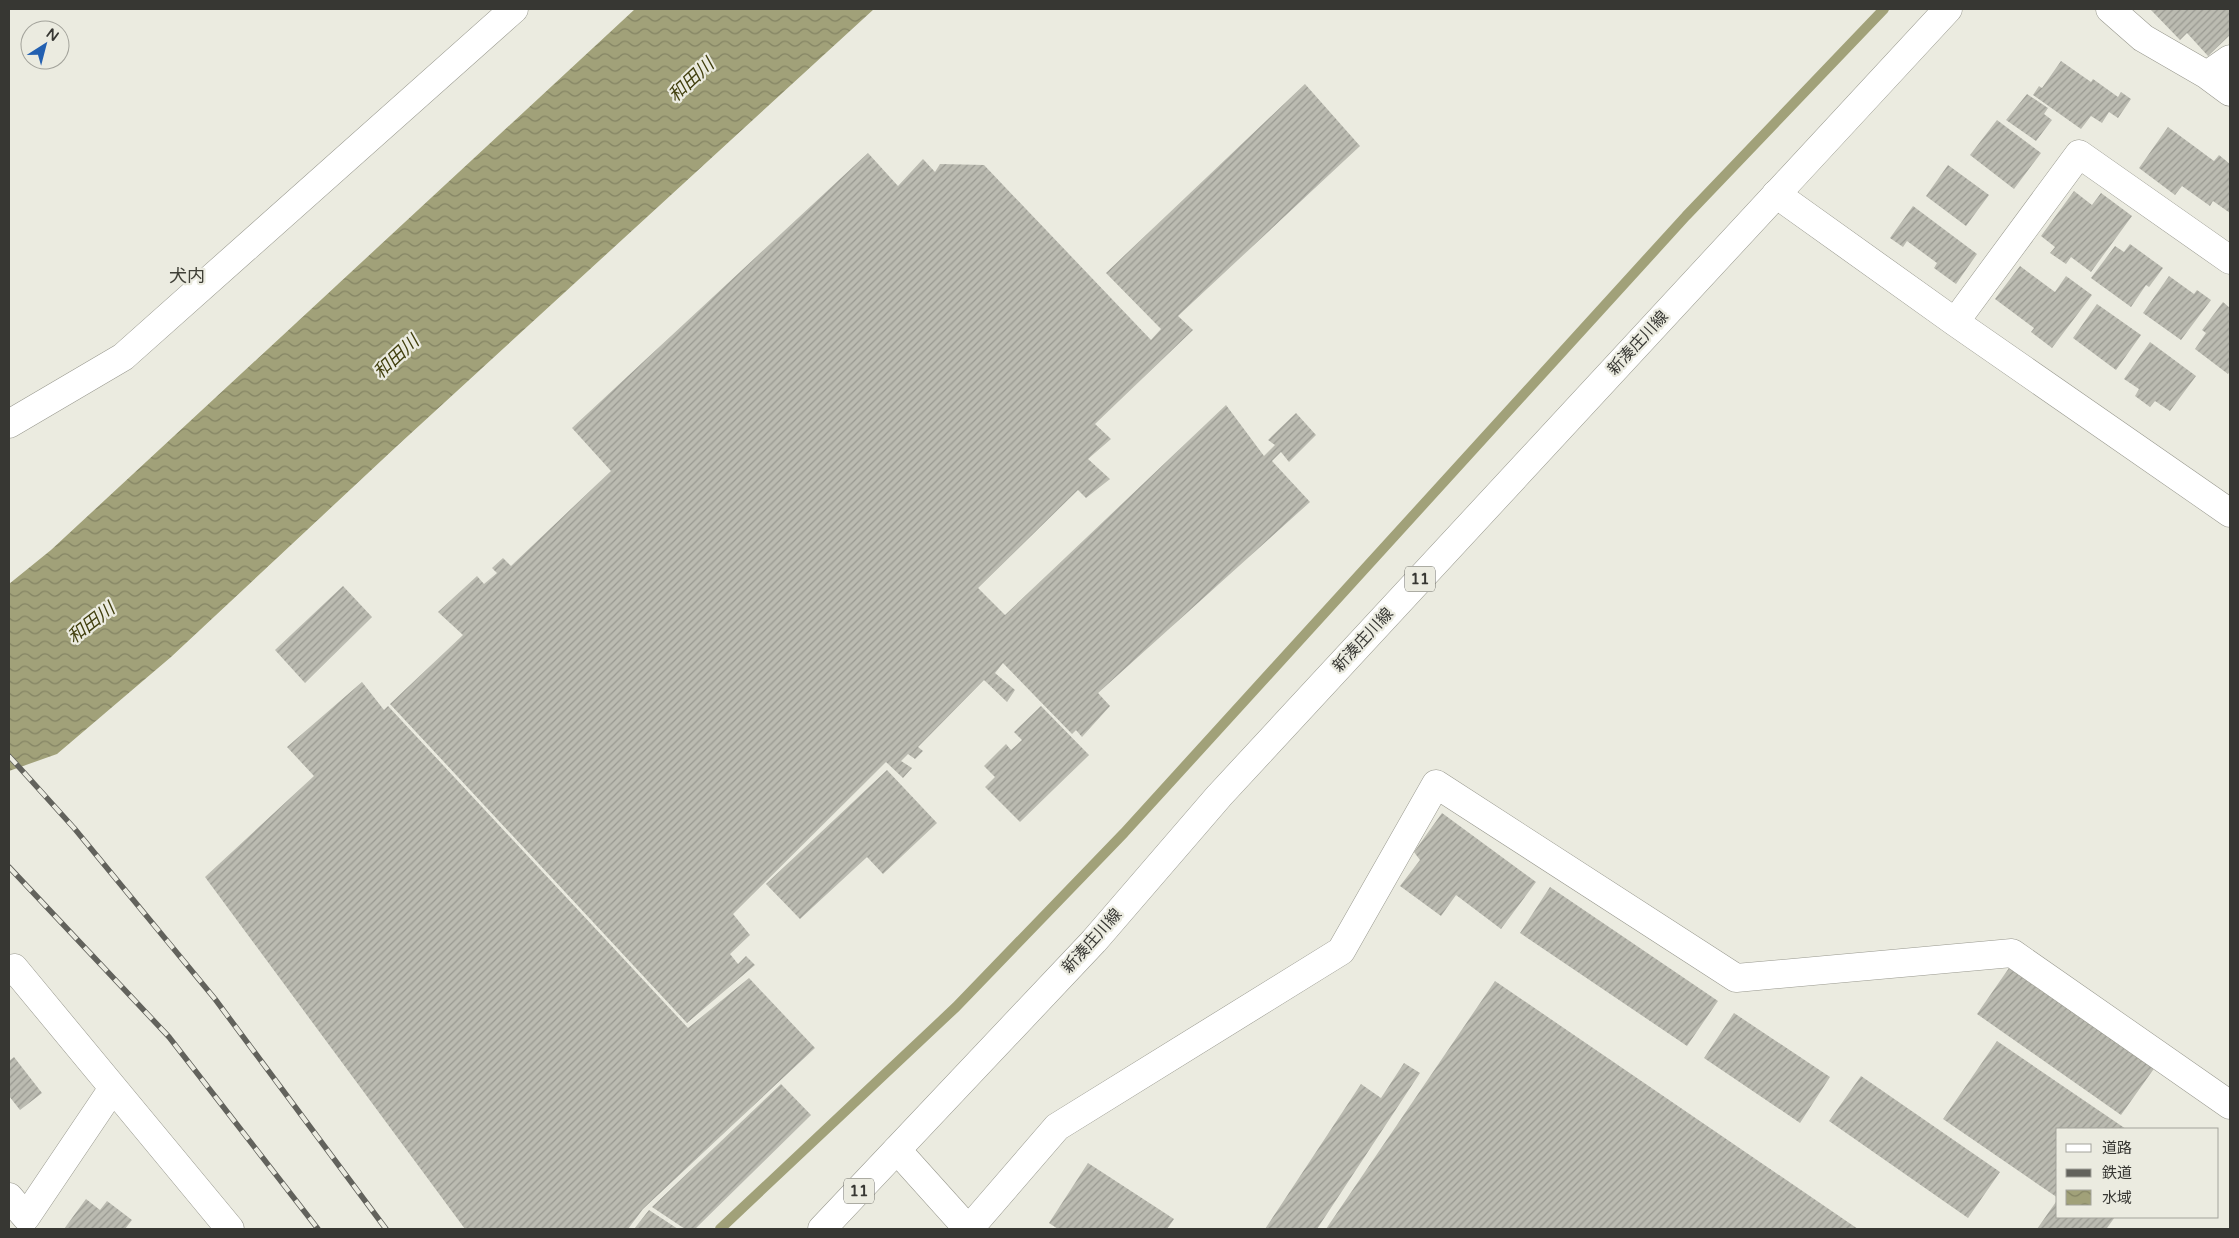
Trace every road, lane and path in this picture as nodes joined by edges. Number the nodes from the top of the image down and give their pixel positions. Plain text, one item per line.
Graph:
1 (514, 9) edge
2 (1948, 9) edge
3 (2110, 9) edge
4 (2230, 59) edge
5 (2207, 75) junction
6 (2230, 92) edge
7 (1776, 194) junction
8 (2230, 260) edge
9 (1955, 322) junction
10 (9, 424) edge
11 (2230, 513) edge
12 (9, 972) edge
13 (113, 1088) junction
14 (2230, 1105) edge
15 (897, 1150) junction
16 (9, 1197) edge
17 (230, 1229) edge
18 (822, 1229) edge
19 (969, 1229) edge

1 - 10 street
2 - 7 street, 新湊庄川線 / 11
3 - 5 street
4 - 5 street
5 - 6 street
7 - 9 street
7 - 15 street, 新湊庄川線 / 11
8 - 9 street
9 - 11 street
12 - 13 street
13 - 16 street
13 - 17 street
14 - 19 street
15 - 18 street, 新湊庄川線 / 11
15 - 19 street

